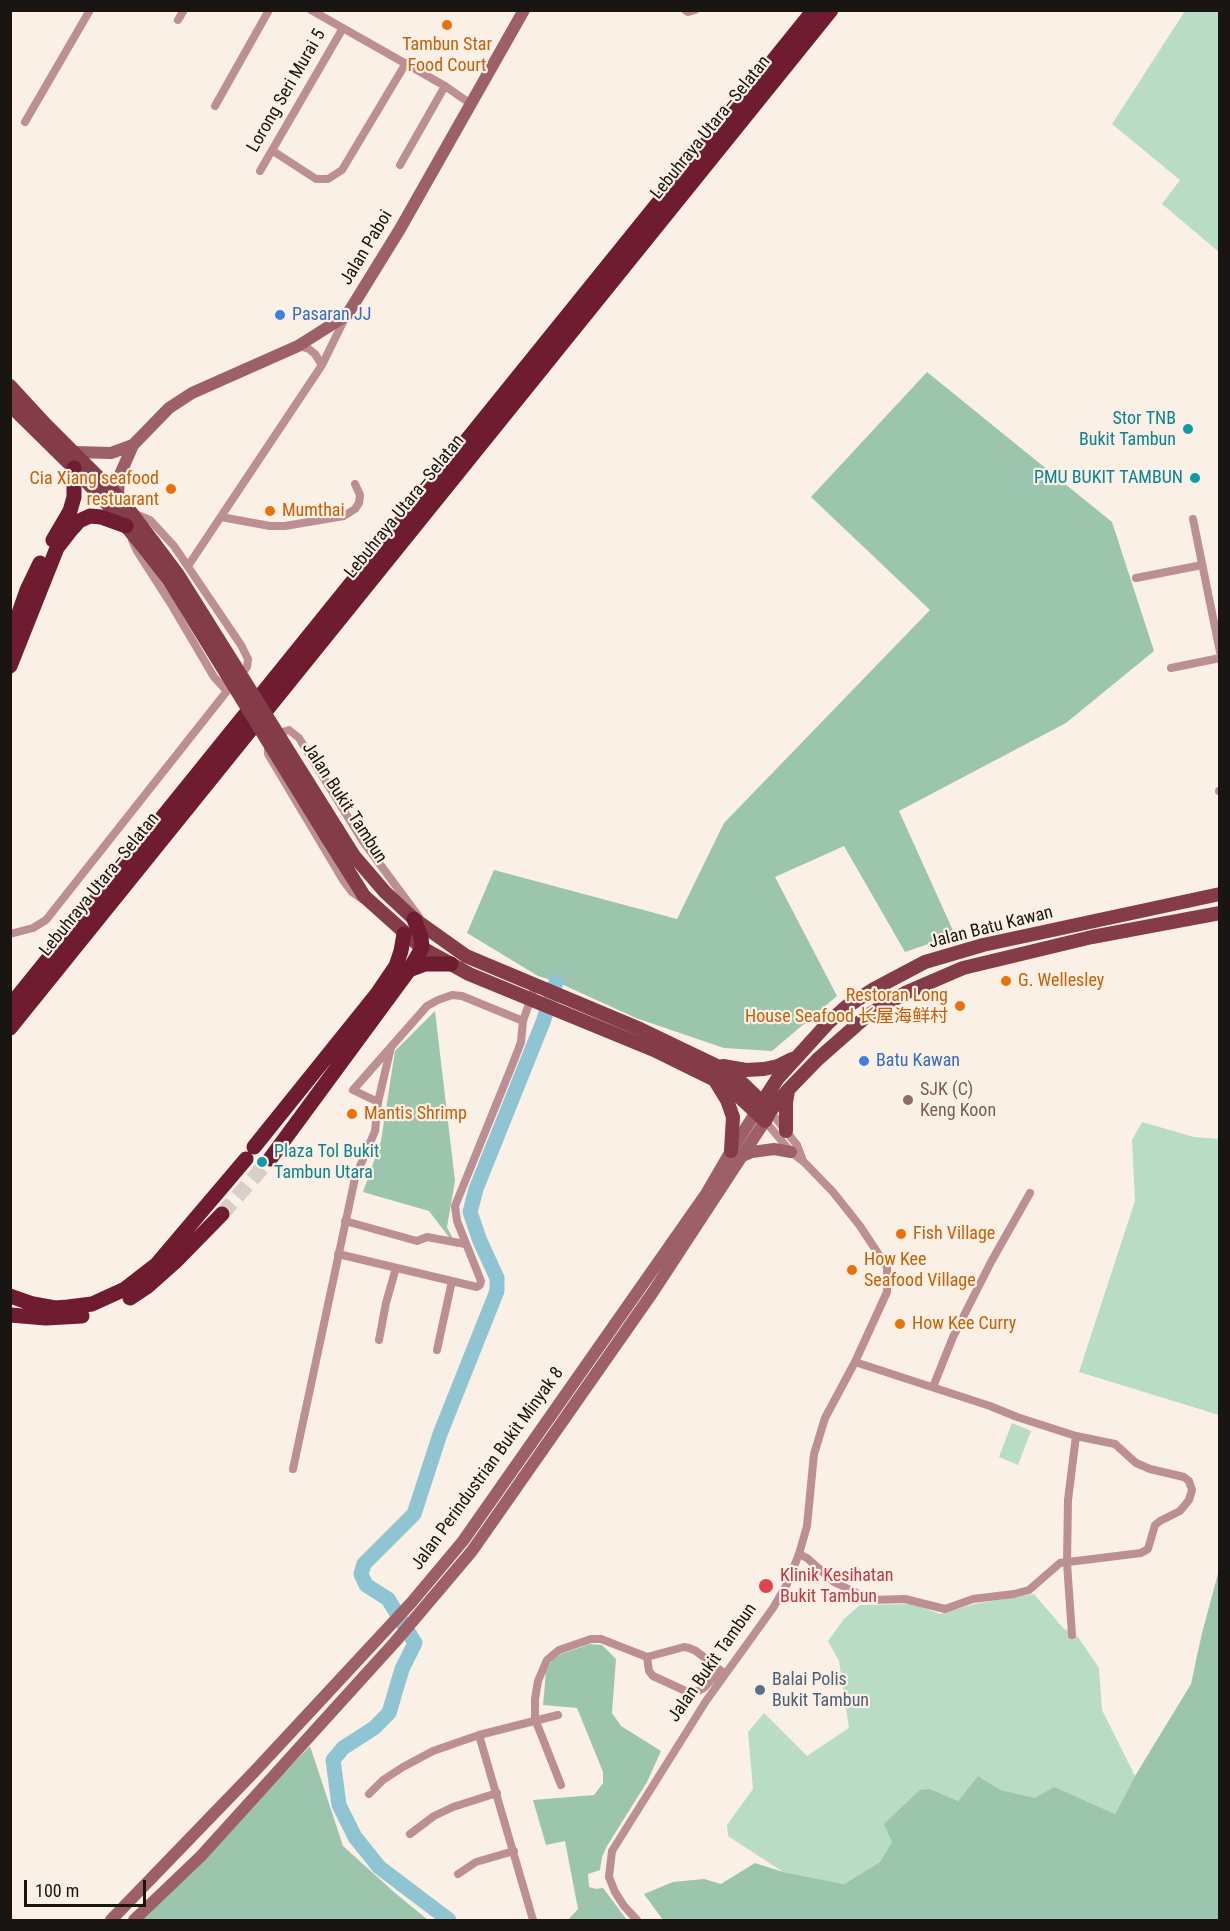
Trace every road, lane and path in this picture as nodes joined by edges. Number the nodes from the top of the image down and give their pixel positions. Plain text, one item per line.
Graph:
1 (184, 10) edge
2 (269, 10) edge
3 (311, 10) edge
4 (524, 10) edge
5 (685, 10) edge
6 (695, 10) edge
7 (814, 10) edge
8 (831, 10) edge
9 (89, 11) edge
10 (178, 20) dead end
11 (343, 28) junction
12 (406, 63) junction
13 (445, 86) junction
14 (471, 104) junction
15 (215, 106) dead end
16 (25, 122) dead end
17 (273, 151) junction
18 (400, 165) dead end
19 (260, 171) dead end
20 (347, 315) junction
21 (298, 346) junction
22 (322, 365) junction
23 (10, 386) edge
24 (10, 405) edge
25 (133, 445) junction
26 (75, 452) junction
27 (74, 468) junction
28 (355, 484) dead end
29 (118, 497) junction
30 (220, 517) junction
31 (129, 519) junction
32 (1193, 519) dead end
33 (1202, 565) junction
34 (188, 566) junction
35 (1136, 578) dead end
36 (10, 639) edge
37 (1220, 652) edge
38 (1220, 658) edge
39 (10, 666) edge
40 (1171, 668) dead end
41 (227, 691) junction
42 (332, 833) junction
43 (1220, 894) edge
44 (382, 913) junction
45 (1220, 913) edge
46 (421, 923) junction
47 (10, 934) edge
48 (404, 934) junction
49 (422, 948) junction
50 (451, 964) junction
51 (409, 970) junction
52 (536, 994) junction
53 (32, 1002) junction
54 (10, 1006) edge
55 (523, 1021) junction
56 (10, 1028) edge
57 (10, 1037) edge
58 (391, 1047) junction
59 (795, 1057) junction
60 (715, 1065) junction
61 (715, 1080) junction
62 (788, 1090) junction
63 (378, 1102) junction
64 (763, 1111) junction
65 (786, 1131) junction
66 (791, 1152) junction
67 (736, 1154) junction
68 (270, 1159) tunnel mouth
69 (804, 1162) junction
70 (1030, 1193) dead end
71 (222, 1214) tunnel mouth
72 (345, 1221) junction
73 (465, 1244) junction
74 (338, 1254) junction
75 (396, 1268) junction
76 (452, 1281) junction
77 (10, 1296) edge
78 (10, 1315) edge
79 (379, 1340) dead end
80 (436, 1350) dead end
81 (855, 1362) junction
82 (933, 1387) junction
83 (1076, 1436) junction
84 (293, 1469) dead end
85 (799, 1554) junction
86 (1067, 1563) junction
87 (1072, 1635) dead end
88 (647, 1657) junction
89 (722, 1672) junction
90 (558, 1715) dead end
91 (535, 1719) junction
92 (479, 1735) junction
93 (561, 1785) dead end
94 (497, 1793) junction
95 (369, 1794) dead end
96 (410, 1834) dead end
97 (185, 1844) junction
98 (514, 1851) junction
99 (201, 1856) junction
100 (458, 1874) dead end
101 (111, 1920) edge
102 (134, 1920) edge
103 (533, 1920) edge
104 (637, 1920) edge

1 - 10 street
2 - 15 street
3 - 11 street
4 - 14 street, Jalan Paboi
5 - 6 street
7 - 54 highway, Lebuhraya Utara–Selatan
8 - 53 highway, Lebuhraya Utara–Selatan
9 - 16 street
11 - 12 street
11 - 17 street, Lorong Seri Murai 5
12 - 13 street
12 - 17 street
13 - 14 street
13 - 18 street
14 - 20 street, Jalan Paboi
17 - 19 street, Lorong Seri Murai 5
20 - 21 street, Jalan Paboi
20 - 22 street
21 - 22 street
21 - 25 street, Jalan Paboi
22 - 30 street
23 - 26 main road, Jalan Bukit Tambun
24 - 27 main road, Jalan Bukit Tambun
25 - 26 street
25 - 29 street, Jalan Paboi
26 - 29 main road, Jalan Bukit Tambun
27 - 31 main road, Jalan Bukit Tambun
27 - 36 highway
28 - 30 street
29 - 31 main road, Jalan Bukit Tambun
30 - 34 street
31 - 34 street
31 - 39 highway
31 - 41 street
31 - 42 main road, Jalan Bukit Tambun, bridge
32 - 33 street
33 - 35 street
33 - 37 street
34 - 41 street
38 - 40 street
41 - 47 street
42 - 44 main road, Jalan Bukit Tambun
42 - 46 main road, Jalan Bukit Tambun
43 - 59 main road, Jalan Batu Kawan
44 - 46 street
44 - 48 main road, Jalan Bukit Tambun
45 - 62 main road, Jalan Batu Kawan
46 - 49 highway
46 - 52 main road, Jalan Bukit Tambun
48 - 49 main road, Jalan Bukit Tambun
48 - 77 highway
49 - 50 main road, Jalan Bukit Tambun
49 - 51 highway
50 - 51 highway
50 - 52 main road, Jalan Bukit Tambun
51 - 68 highway
52 - 55 street
52 - 60 main road, Jalan Bukit Tambun
52 - 61 main road, Jalan Bukit Tambun
53 - 56 highway, Lebuhraya Utara–Selatan
53 - 57 highway
55 - 58 street
55 - 73 street
58 - 63 street
58 - 63 street
59 - 60 main road
59 - 64 main road, Jalan Batu Kawan
60 - 64 main road, Jalan Bukit Tambun
61 - 64 main road, Jalan Bukit Tambun
61 - 67 main road
62 - 64 main road, Jalan Batu Kawan
62 - 65 main road
63 - 72 street
64 - 65 street, Jalan Bukit Tambun
64 - 66 street, Jalan Bukit Tambun
64 - 67 street, Jalan Perindustrian Bukit Minyak 8
65 - 69 street, Jalan Bukit Tambun
66 - 67 street
66 - 69 street, Jalan Bukit Tambun
67 - 97 street, Jalan Perindustrian Bukit Minyak 8
67 - 99 street, Jalan Perindustrian Bukit Minyak 8
69 - 81 street, Jalan Bukit Tambun
70 - 82 street
71 - 78 highway
72 - 73 street
72 - 74 street
73 - 76 street
74 - 75 street
74 - 84 street
75 - 76 street
75 - 79 street
76 - 80 street
81 - 82 street
81 - 85 street, Jalan Bukit Tambun
82 - 83 street
83 - 86 street
83 - 86 street
85 - 86 street
85 - 89 street, Jalan Bukit Tambun
86 - 87 street
88 - 89 street
88 - 89 street
88 - 91 street
89 - 104 street, Jalan Bukit Tambun
90 - 91 street
91 - 92 street
91 - 93 street
92 - 94 street
92 - 95 street
94 - 96 street
94 - 98 street
97 - 99 street
97 - 101 street, Jalan Perindustrian Bukit Minyak 8
98 - 100 street
98 - 103 street
99 - 102 street, Jalan Perindustrian Bukit Minyak 8

